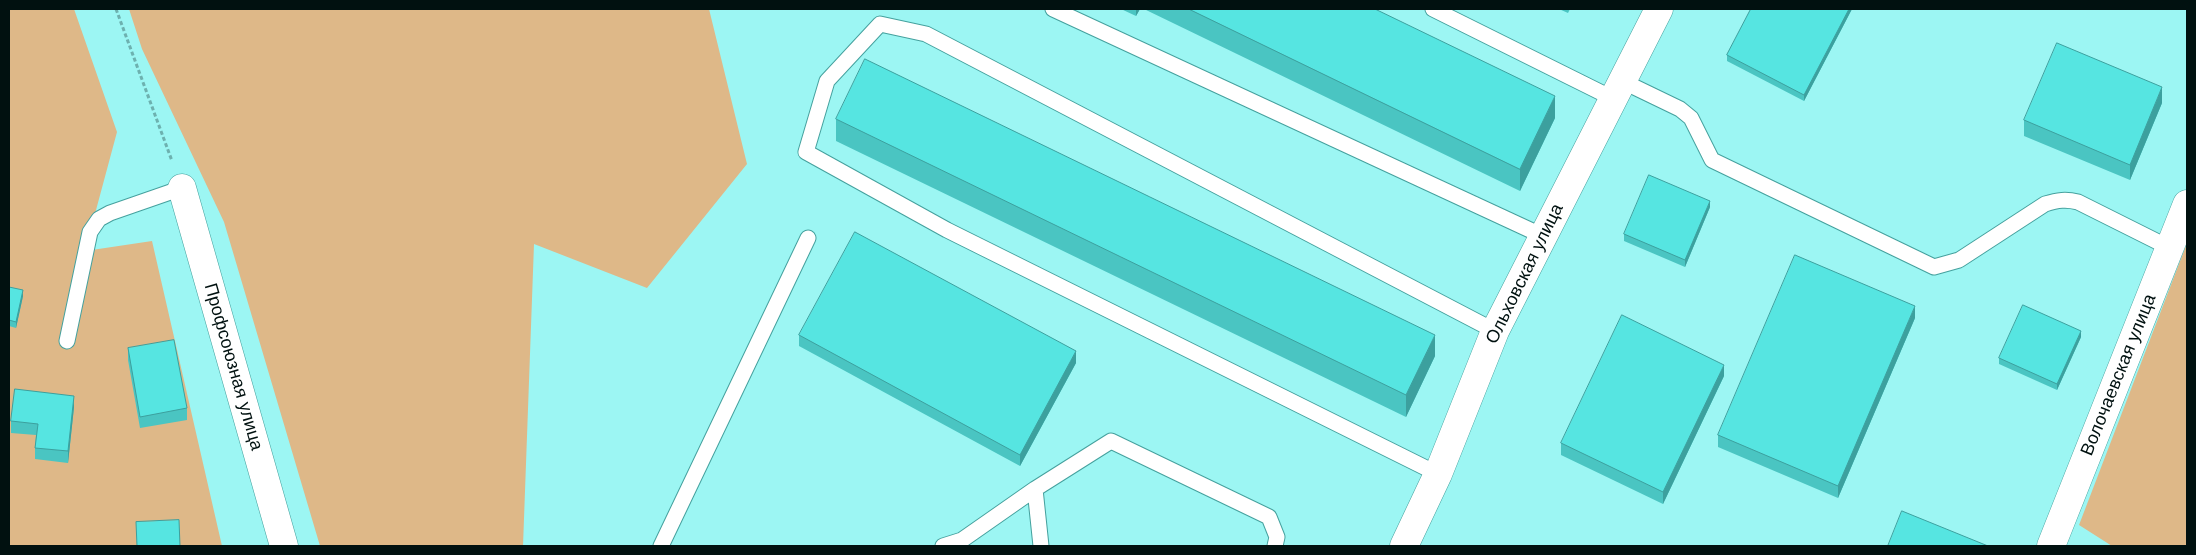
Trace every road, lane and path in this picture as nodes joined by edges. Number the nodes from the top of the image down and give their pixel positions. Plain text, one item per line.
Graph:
1 (116, 9) edge
2 (1053, 9) edge
3 (1433, 9) edge
4 (1658, 9) edge
5 (1618, 90) junction
6 (182, 188) junction
7 (2187, 204) edge
8 (1543, 236) junction
9 (808, 238) dead end
10 (2170, 248) junction
11 (1495, 332) junction
12 (67, 341) dead end
13 (1438, 474) junction
14 (1035, 489) junction
15 (284, 546) edge
16 (661, 546) edge
17 (943, 546) edge
18 (1041, 546) edge
19 (1275, 546) edge
20 (1404, 546) edge
21 (2051, 546) edge

1 - 6 path
2 - 8 lane
3 - 5 lane
4 - 5 street, Ольховская улица
5 - 8 street, Ольховская улица
5 - 10 lane
6 - 12 lane
6 - 15 street, Профсоюзная улица
7 - 10 street, Волочаевская улица
8 - 11 street, Ольховская улица
9 - 16 lane
10 - 21 street, Волочаевская улица
11 - 13 street, Ольховская улица
11 - 13 lane
13 - 20 street, Ольховская улица
14 - 17 lane
14 - 18 lane
14 - 19 lane

